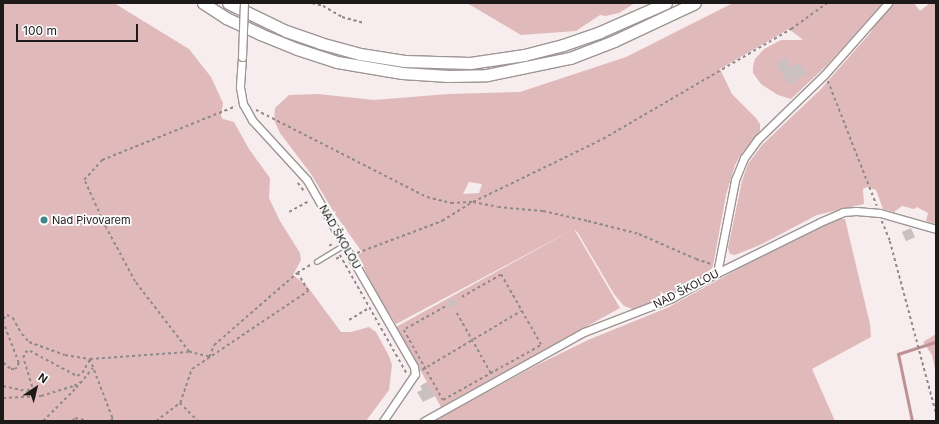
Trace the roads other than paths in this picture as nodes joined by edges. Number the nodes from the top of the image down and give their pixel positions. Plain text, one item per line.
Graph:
1 (203, 3) edge
2 (228, 3) edge
3 (244, 3) edge
4 (666, 3) edge
5 (695, 3) edge
6 (888, 3) edge
7 (936, 229) edge
8 (344, 246) junction
9 (317, 262) road end
10 (717, 273) junction
11 (383, 421) edge
12 (424, 421) edge

1 - 5 highway
2 - 4 highway
3 - 8 street, NAD ŠKOLOU, bridge
6 - 10 street
7 - 10 street, NAD ŠKOLOU
8 - 9 lane
8 - 11 street, NAD ŠKOLOU
10 - 12 street, NAD ŠKOLOU

